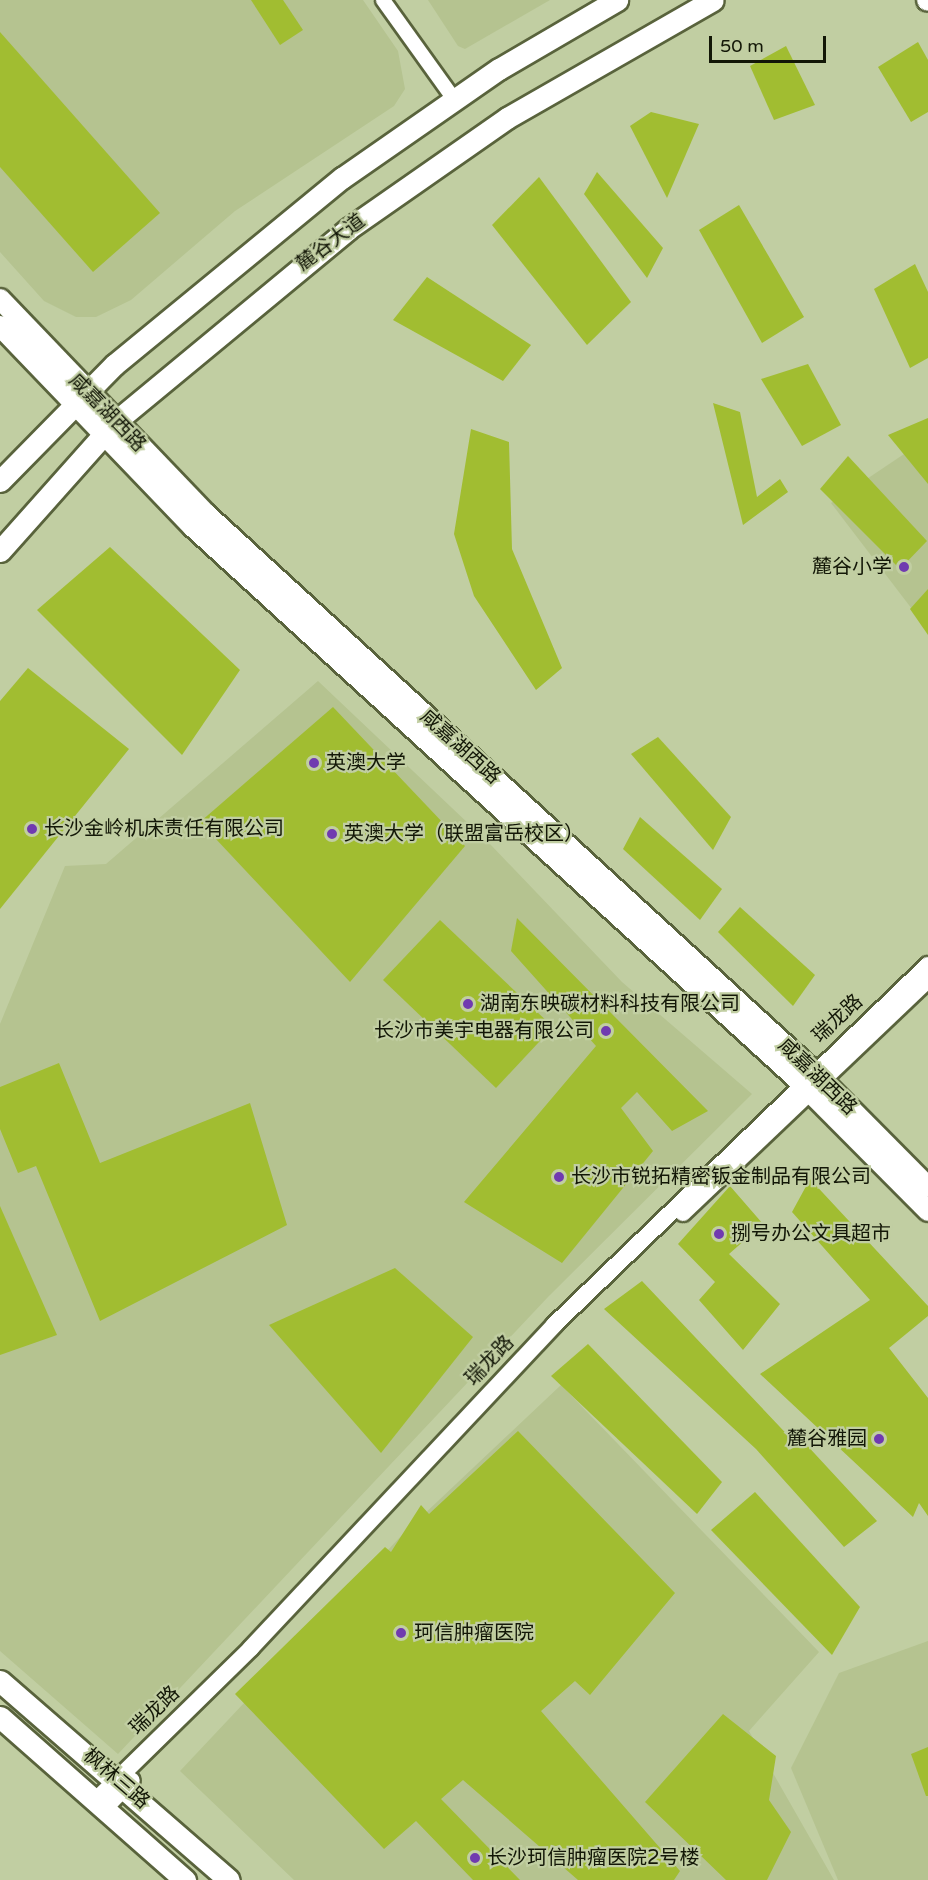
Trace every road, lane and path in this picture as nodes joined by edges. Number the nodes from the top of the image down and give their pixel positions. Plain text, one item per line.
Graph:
1 (383, 0) edge
2 (617, 0) edge
3 (712, 0) edge
4 (454, 99) junction
5 (0, 299) edge
6 (0, 326) edge
7 (79, 398) junction
8 (109, 429) junction
9 (0, 481) edge
10 (0, 551) edge
11 (928, 965) edge
12 (928, 980) edge
13 (811, 1082) junction
14 (928, 1187) edge
15 (928, 1211) edge
16 (0, 1681) edge
17 (0, 1717) edge
18 (121, 1783) junction
19 (101, 1803) junction
20 (185, 1880) edge
21 (229, 1880) edge

1 - 4 street
2 - 4 main road
3 - 8 main road, 麓谷大道
4 - 7 main road
5 - 7 main road, 咸嘉湖西路
6 - 7 main road, 咸嘉湖西路
7 - 8 main road, 咸嘉湖西路
7 - 9 main road
8 - 10 main road, 麓谷大道
8 - 13 main road, 咸嘉湖西路
11 - 13 street, 瑞龙路
12 - 13 street, 瑞龙路
13 - 14 main road, 咸嘉湖西路
13 - 15 main road, 咸嘉湖西路
13 - 18 street, 瑞龙路
16 - 18 main road, 枫林三路
17 - 19 main road, 枫林三路
18 - 19 street, 瑞龙路
18 - 21 main road, 枫林三路
19 - 20 main road, 枫林三路

